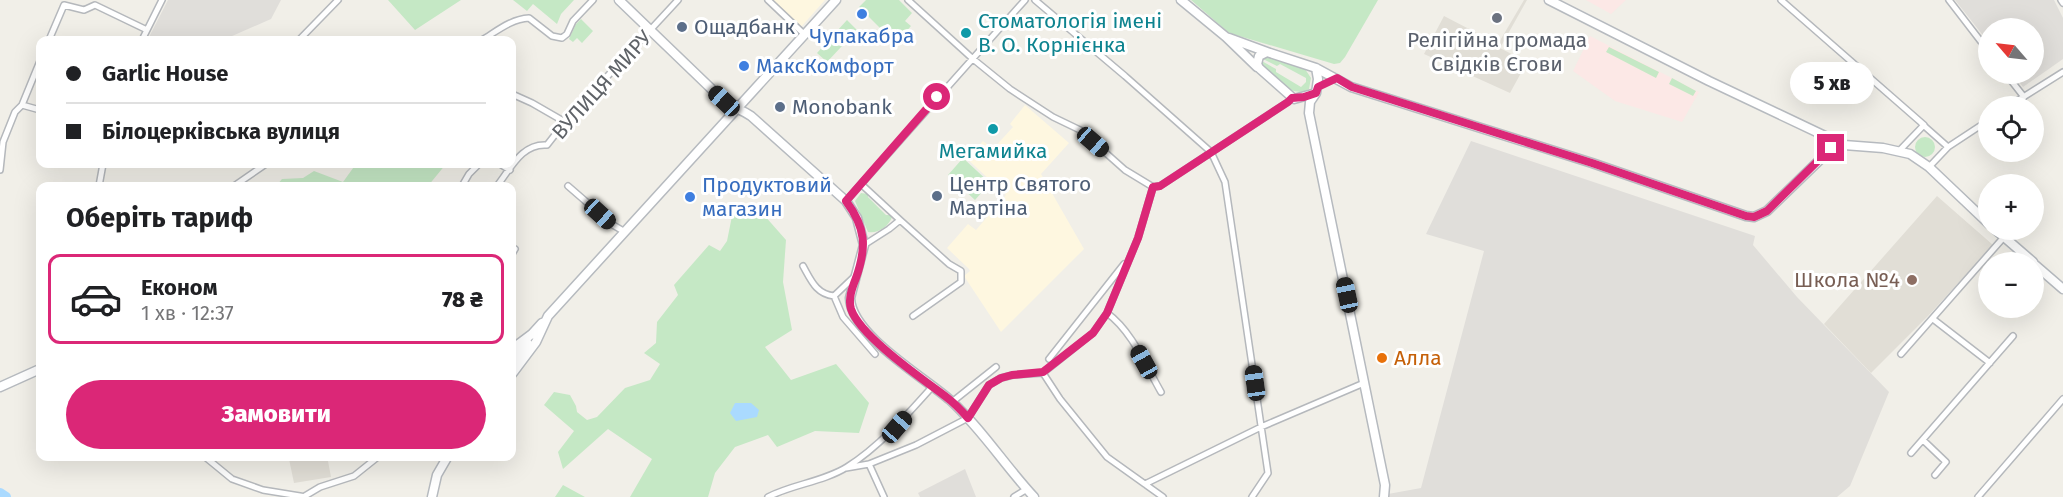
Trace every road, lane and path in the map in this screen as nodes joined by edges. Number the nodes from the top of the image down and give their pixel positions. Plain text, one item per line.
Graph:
1 (162, 0) edge
2 (338, 0) edge
3 (593, 0) edge
4 (619, 0) edge
5 (678, 0) edge
6 (768, 0) edge
7 (836, 0) edge
8 (908, 0) edge
9 (1025, 0) edge
10 (1035, 0) edge
11 (1181, 0) edge
12 (1549, 0) edge
13 (1781, 0) edge
14 (1949, 0) edge
15 (147, 30) junction
16 (651, 31) junction
17 (805, 34) junction
18 (51, 36) edge
19 (144, 36) edge
20 (303, 36) edge
21 (488, 36) edge
22 (1226, 37) junction
23 (1978, 38) edge
24 (1267, 52) junction
25 (972, 58) junction
26 (1257, 67) junction
27 (1316, 68) junction
28 (36, 71) edge
29 (2063, 72) edge
30 (1337, 78) junction
31 (2014, 84) edge
32 (1317, 90) junction
33 (516, 96) edge
34 (2023, 96) edge
35 (2026, 96) edge
36 (1293, 98) junction
37 (22, 105) junction
38 (36, 109) edge
39 (736, 110) junction
40 (1310, 113) junction
41 (565, 122) junction
42 (1924, 126) junction
43 (1978, 127) edge
44 (1844, 145) junction
45 (1948, 147) junction
46 (1899, 151) junction
47 (1211, 152) junction
48 (516, 163) edge
49 (1929, 167) junction
50 (260, 168) edge
51 (475, 168) edge
52 (507, 168) edge
53 (0, 170) edge
54 (510, 170) joint
55 (240, 182) edge
56 (464, 182) edge
57 (500, 182) edge
58 (861, 184) junction
59 (568, 186) dead end
60 (1153, 187) junction
61 (846, 201) junction
62 (1978, 214) edge
63 (900, 220) junction
64 (625, 232) junction
65 (2001, 240) edge
66 (2007, 240) edge
67 (864, 245) junction
68 (2021, 252) edge
69 (1127, 260) junction
70 (803, 266) dead end
71 (2044, 273) edge
72 (857, 274) junction
73 (2063, 289) edge
74 (834, 296) junction
75 (1107, 313) junction
76 (913, 316) dead end
77 (1933, 319) junction
78 (2013, 336) dead end
79 (534, 338) junction
80 (518, 349) edge
81 (874, 354) dead end
82 (1901, 354) dead end
83 (1049, 359) dead end
84 (1990, 363) junction
85 (516, 367) edge
86 (516, 367) edge
87 (996, 367) dead end
88 (36, 371) edge
89 (1043, 372) junction
90 (1365, 383) junction
91 (0, 387) edge
92 (932, 387) junction
93 (1161, 392) dead end
94 (2063, 399) edge
95 (952, 402) junction
96 (968, 418) junction
97 (1262, 427) junction
98 (1923, 440) junction
99 (1911, 453) dead end
100 (210, 461) edge
101 (373, 461) edge
102 (445, 461) edge
103 (869, 464) junction
104 (846, 468) junction
105 (1935, 475) dead end
106 (1145, 484) junction
107 (1027, 489) junction
108 (306, 496) edge
109 (432, 497) edge
110 (768, 497) edge
111 (884, 497) edge
112 (1014, 497) edge
113 (1034, 497) edge
114 (1163, 497) edge
115 (1252, 497) edge
116 (1384, 497) edge
117 (1978, 497) edge

1 - 15 street
2 - 20 street
3 - 21 street
4 - 16 street
5 - 16 street, ВУЛИЦЯ МИРУ
6 - 17 street
7 - 17 street
8 - 25 street
9 - 25 street
10 - 47 street
11 - 22 street
12 - 44 street
13 - 42 street
14 - 23 street
15 - 18 street
15 - 19 street
16 - 39 street
16 - 41 street, ВУЛИЦЯ МИРУ
17 - 39 street
22 - 24 street
22 - 26 street
24 - 26 street
24 - 27 street
25 - 58 street
25 - 60 street
26 - 36 street
27 - 30 street
27 - 32 street
28 - 37 street
29 - 35 street
30 - 32 street
30 - 44 street
31 - 34 street
32 - 36 street
32 - 40 street
33 - 41 street
36 - 40 street
36 - 47 street
37 - 38 street
37 - 53 street
39 - 61 street
39 - 64 street
40 - 90 street
41 - 48 street, ВУЛИЦЯ МИРУ
42 - 45 street
42 - 46 street
43 - 45 street
44 - 46 street
45 - 49 street
46 - 49 street
47 - 60 street
47 - 97 street
49 - 62 street
50 - 55 street
51 - 56 street
52 - 54 street
54 - 57 street, ВУЛИЦЯ МИРУ
58 - 61 street
58 - 63 street
59 - 64 street
60 - 69 street
61 - 67 street
63 - 67 street
63 - 76 street
64 - 79 street
65 - 77 street
66 - 68 street
67 - 72 street
69 - 75 street
69 - 83 street
70 - 74 street
71 - 73 street
72 - 74 street
72 - 92 street
74 - 81 street
75 - 89 street
75 - 93 street
77 - 82 street
77 - 84 street
78 - 84 street
79 - 80 street
79 - 85 street
80 - 86 street
84 - 98 street
87 - 95 street
88 - 91 street
89 - 96 street
89 - 106 street
90 - 97 street
90 - 116 street
92 - 95 street
92 - 104 street
94 - 117 street
95 - 96 street
96 - 103 street
96 - 107 street
97 - 106 street
97 - 115 street
98 - 99 street
98 - 105 street
100 - 108 street
101 - 108 street
102 - 109 street
103 - 104 street
103 - 111 street
104 - 110 street
106 - 114 street
107 - 112 street
107 - 113 street

